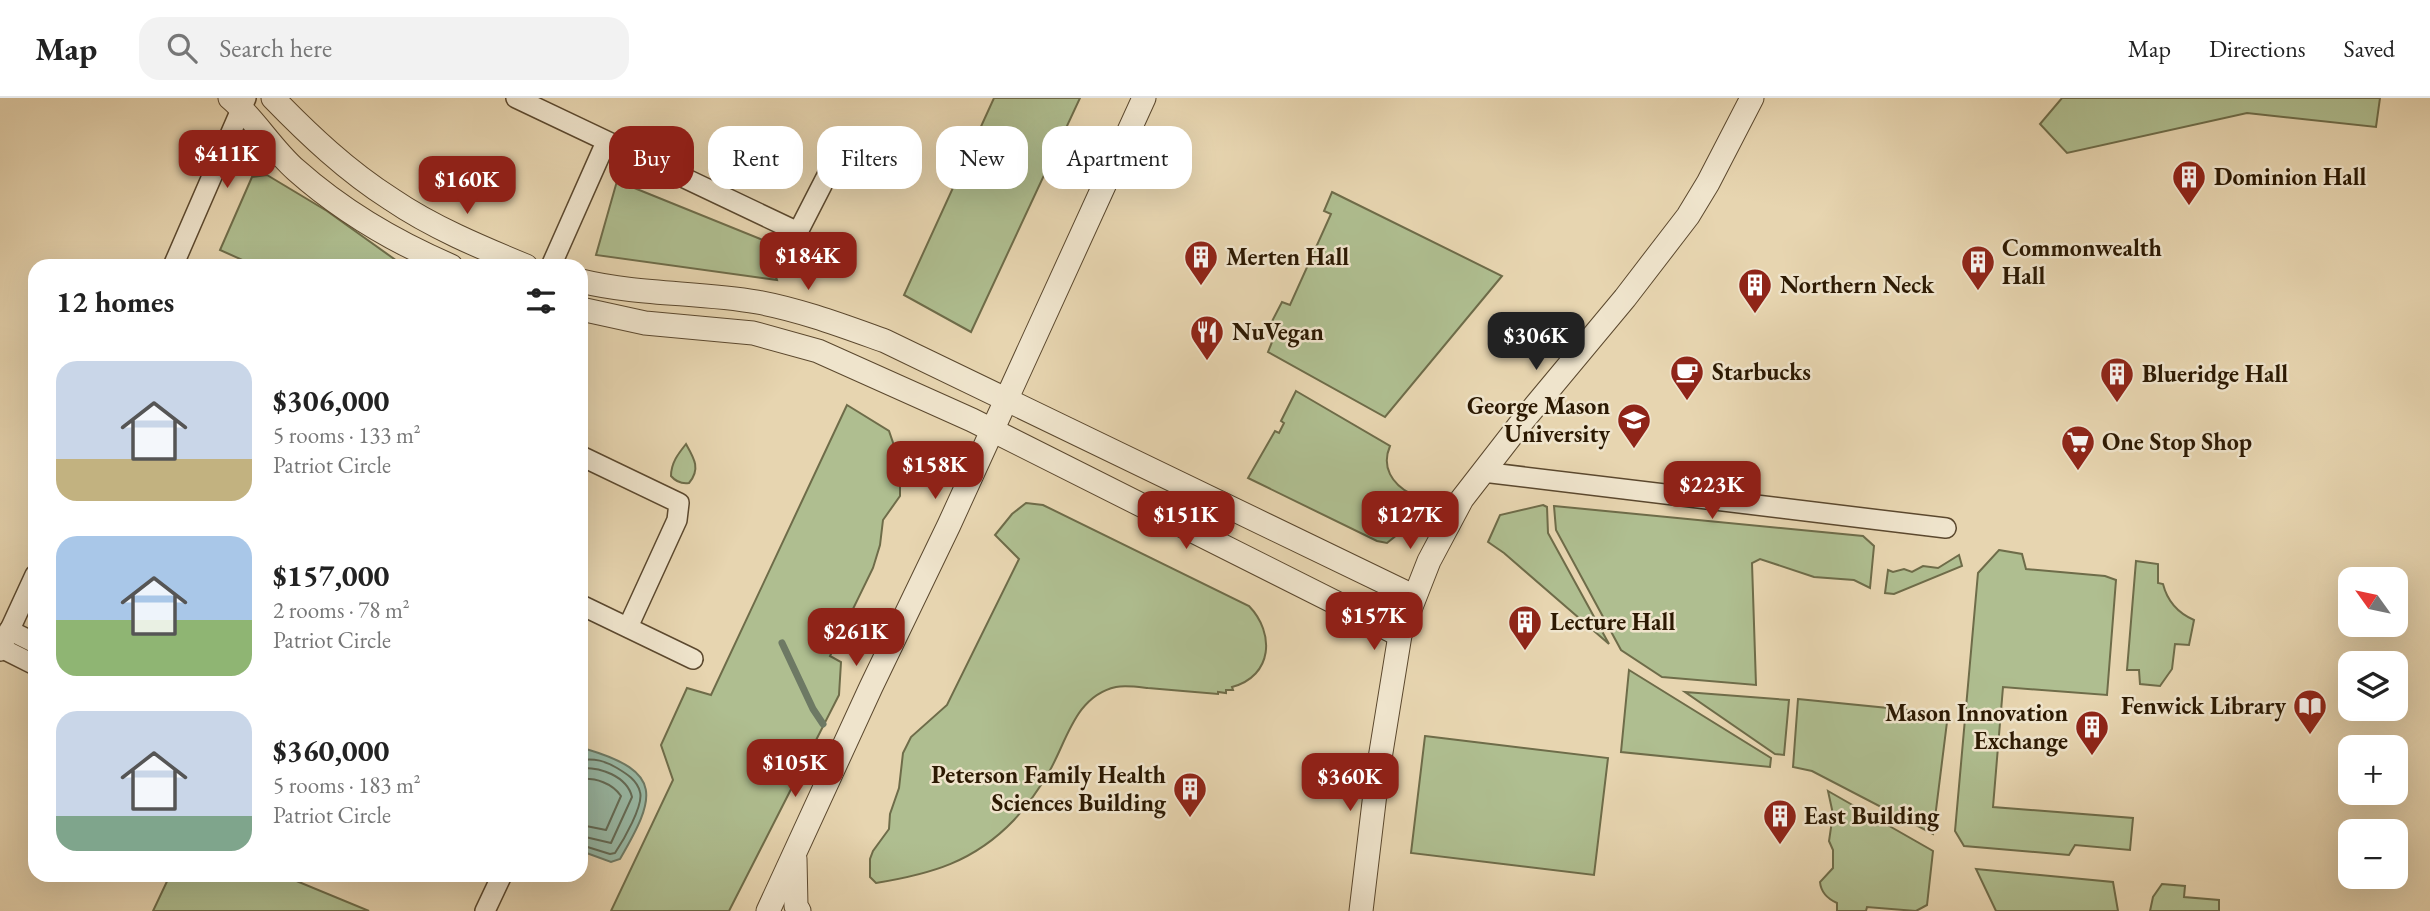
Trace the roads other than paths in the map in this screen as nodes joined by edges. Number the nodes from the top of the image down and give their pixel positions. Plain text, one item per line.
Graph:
1 (273, 98) edge
2 (516, 98) edge
3 (1144, 98) edge
4 (1752, 98) edge
5 (239, 101) edge
6 (606, 142) junction
7 (820, 189) edge
8 (176, 259) edge
9 (435, 259) edge
10 (509, 259) edge
11 (554, 259) edge
12 (588, 283) edge
13 (588, 311) edge
14 (1005, 399) junction
15 (991, 429) junction
16 (588, 459) edge
17 (1483, 472) junction
18 (1946, 528) dead end
19 (28, 590) edge
20 (1413, 596) junction
21 (588, 608) edge
22 (628, 627) junction
23 (1400, 635) junction
24 (4, 643) edge
25 (28, 643) edge
26 (693, 659) dead end
27 (28, 660) edge
28 (795, 852) junction
29 (499, 882) edge
30 (485, 911) edge
31 (768, 911) edge
32 (799, 911) edge
33 (1361, 911) edge

1 - 10 street
2 - 6 street
3 - 14 street
4 - 17 street
5 - 8 street
5 - 9 street
6 - 7 street
6 - 11 street
12 - 14 street
13 - 15 street
14 - 15 street
14 - 20 street
15 - 23 street
15 - 28 street
16 - 22 street
17 - 18 street
17 - 20 street
19 - 24 street
20 - 23 street
21 - 22 street
22 - 26 street
23 - 33 street
24 - 25 street
24 - 27 street
28 - 31 street
28 - 32 street
29 - 30 street

